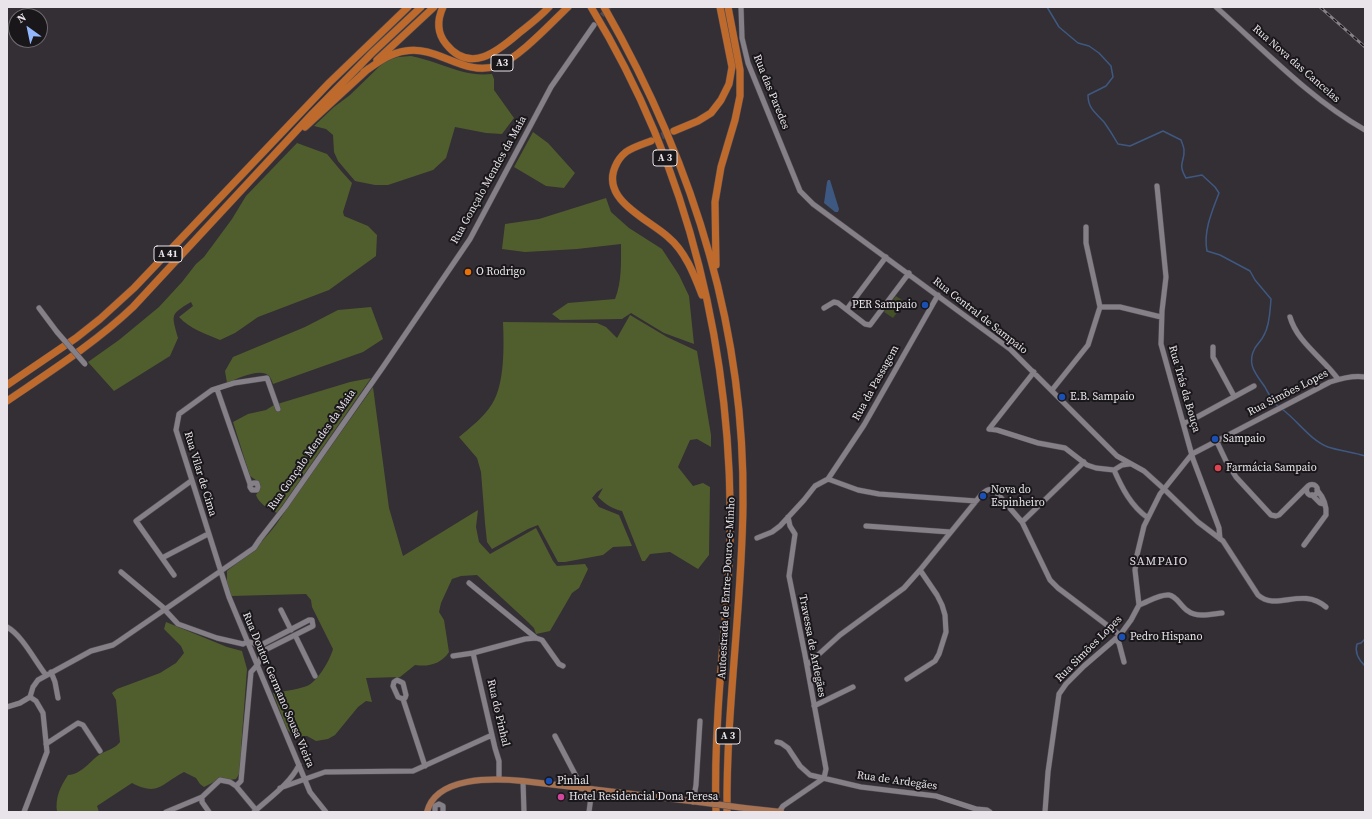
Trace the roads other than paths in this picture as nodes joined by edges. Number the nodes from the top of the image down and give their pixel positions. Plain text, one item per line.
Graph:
1 (408, 7) edge
2 (420, 7) edge
3 (434, 7) edge
4 (443, 7) edge
5 (549, 7) edge
6 (568, 7) edge
7 (592, 7) edge
8 (604, 7) edge
9 (720, 7) edge
10 (728, 7) edge
11 (740, 7) edge
12 (1216, 7) edge
13 (594, 25) tunnel mouth
14 (364, 72) junction
15 (1365, 130) edge
16 (674, 131) tunnel mouth
17 (288, 138) junction
18 (651, 141) tunnel mouth
19 (796, 182) joint
20 (1157, 186) dead end
21 (1086, 227) dead end
22 (886, 257) junction
23 (908, 273) junction
24 (718, 283) junction
25 (938, 295) junction
26 (1100, 307) junction
27 (39, 308) dead end
28 (824, 308) dead end
29 (847, 309) junction
30 (1162, 317) junction
31 (1290, 317) dead end
32 (712, 320) junction
33 (1213, 347) dead end
34 (85, 364) dead end
35 (1034, 372) junction
36 (1365, 377) edge
37 (1338, 379) junction
38 (7, 385) edge
39 (1254, 386) dead end
40 (217, 389) junction
41 (1052, 390) junction
42 (1234, 396) junction
43 (7, 401) edge
44 (278, 409) dead end
45 (1183, 423) junction
46 (1217, 442) junction
47 (1192, 454) junction
48 (1117, 456) junction
49 (1084, 462) junction
50 (1130, 464) junction
51 (1114, 470) junction
52 (828, 479) junction
53 (191, 481) junction
54 (250, 484) dead end
55 (1308, 486) junction
56 (1164, 489) junction
57 (1317, 490) junction
58 (1310, 495) junction
59 (1297, 498) junction
60 (976, 501) junction
61 (1324, 504) junction
62 (788, 518) junction
63 (1148, 518) junction
64 (1022, 522) junction
65 (866, 526) dead end
66 (950, 532) junction
67 (208, 534) junction
68 (757, 538) dead end
69 (1220, 539) junction
70 (1304, 545) dead end
71 (162, 558) junction
72 (920, 570) junction
73 (121, 572) dead end
74 (220, 572) junction
75 (174, 575) dead end
76 (470, 583) dead end
77 (1139, 605) junction
78 (1326, 607) dead end
79 (165, 610) junction
80 (281, 610) dead end
81 (1222, 613) dead end
82 (7, 627) edge
83 (291, 630) junction
84 (295, 635) junction
85 (1117, 637) junction
86 (536, 638) junction
87 (246, 641) junction
88 (259, 646) junction
89 (261, 652) junction
90 (473, 653) junction
91 (453, 656) dead end
92 (1124, 662) dead end
93 (807, 665) junction
94 (257, 666) junction
95 (563, 666) dead end
96 (51, 672) junction
97 (46, 675) junction
98 (315, 676) dead end
99 (907, 679) dead end
100 (853, 687) dead end
101 (30, 697) junction
102 (58, 698) dead end
103 (403, 699) dead end
104 (814, 706) junction
105 (7, 707) edge
106 (700, 721) dead end
107 (492, 735) junction
108 (554, 736) dead end
109 (777, 742) dead end
110 (46, 744) junction
111 (100, 751) dead end
112 (299, 765) junction
113 (425, 766) junction
114 (824, 778) junction
115 (304, 779) junction
116 (500, 779) junction
117 (523, 780) junction
118 (236, 786) junction
119 (280, 788) junction
120 (580, 788) junction
121 (592, 789) junction
122 (202, 797) junction
123 (696, 802) junction
124 (1045, 802) junction
125 (255, 811) edge
126 (24, 812) edge
127 (166, 812) edge
128 (209, 812) edge
129 (326, 812) edge
130 (427, 812) edge
131 (435, 812) edge
132 (443, 812) edge
133 (524, 812) edge
134 (589, 812) edge
135 (716, 812) edge
136 (727, 812) edge
137 (780, 812) edge
138 (990, 812) edge
139 (1040, 812) edge
140 (1045, 812) edge

1 - 38 highway, A 41
2 - 17 highway, A 41
3 - 14 highway
4 - 5 highway
6 - 14 highway, A3
7 - 32 highway, Autoestrada de Entre-Douro-e-Minho / A 3
8 - 24 highway, Autoestrada de Entre-Douro-e-Minho / A 3
9 - 16 highway
10 - 24 highway
11 - 19 street, Rua das Paredes
12 - 15 street, Rua Nova das Cancelas
13 - 74 street, Rua Gonçalo Mendes da Maia
14 - 17 highway
17 - 43 highway, A 41
18 - 32 highway
19 - 22 street, Rua Central de Sampaio
20 - 30 street, Rua Trás da Bouça
21 - 26 street
22 - 23 street, Rua Central de Sampaio
22 - 29 street
23 - 25 street, Rua Central de Sampaio
23 - 29 street
24 - 136 highway, Autoestrada de Entre-Douro-e-Minho / A 3
25 - 35 street, Rua Central de Sampaio
25 - 52 street, Rua da Passagem
26 - 30 street
26 - 41 street
27 - 34 street, bridge
28 - 29 street
30 - 45 street, Rua Trás da Bouça
31 - 37 street
32 - 135 highway, Autoestrada de Entre-Douro-e-Minho / A 3
33 - 42 street
35 - 41 street, Rua Central de Sampaio
35 - 49 street
36 - 37 street, Rua Simões Lopes
37 - 46 street, Rua Simões Lopes
39 - 42 street
40 - 44 street, Rua Vilar de Cima
40 - 53 street, Rua Vilar de Cima
40 - 54 street
41 - 48 street, Rua Central de Sampaio
42 - 45 street
45 - 47 street, Rua Trás da Bouça
46 - 47 street, Rua Simões Lopes
46 - 59 street
47 - 56 street, Rua Simões Lopes
47 - 69 street, Rua Trás da Bouça
48 - 50 street, Rua Central de Sampaio
48 - 51 street
49 - 51 street
49 - 64 street
50 - 51 street
50 - 56 street, Rua Central de Sampaio
51 - 63 street
52 - 60 street
52 - 62 street
53 - 67 street, Rua Vilar de Cima
53 - 71 street
55 - 57 street
55 - 58 street
55 - 59 street
56 - 63 street, Rua Simões Lopes
56 - 69 street, Rua Central de Sampaio
57 - 58 street
57 - 61 street
58 - 59 street
58 - 61 street
60 - 64 street
60 - 66 street
61 - 70 street
62 - 68 street
62 - 93 street, Travessa de Ardegães
63 - 77 street, Rua Simões Lopes
64 - 85 street
65 - 66 street
66 - 72 street
67 - 71 street
67 - 74 street, Rua Vilar de Cima
69 - 78 street, Rua Central de Sampaio
71 - 75 street
72 - 93 street
72 - 99 street
73 - 79 street
74 - 79 street, Rua Gonçalo Mendes da Maia
74 - 87 street, Rua Doutor Germano Sousa Vieira
76 - 86 street
77 - 81 street
77 - 85 street, Rua Simões Lopes
79 - 87 street
79 - 96 street, Rua Gonçalo Mendes da Maia
80 - 83 street
82 - 97 street
83 - 84 street
83 - 88 street
84 - 89 street
84 - 98 street
85 - 92 street
85 - 124 street, Rua Simões Lopes
86 - 90 street
86 - 95 street
87 - 88 street
87 - 94 street, Rua Doutor Germano Sousa Vieira
88 - 89 street
89 - 94 street
90 - 91 street
90 - 107 street, Rua do Pinhal
93 - 104 street, Travessa de Ardegães
94 - 112 street, Rua Doutor Germano Sousa Vieira
94 - 118 street
96 - 97 street, Rua Gonçalo Mendes da Maia
96 - 102 street
97 - 101 street, Rua Gonçalo Mendes da Maia
100 - 104 street
101 - 105 street
101 - 110 street
103 - 113 street
104 - 114 street, Travessa de Ardegães
106 - 123 street
107 - 113 street
107 - 116 street, Rua do Pinhal
108 - 120 street
109 - 114 street, Rua de Ardegães
110 - 111 street
110 - 126 street
112 - 115 street, Rua Doutor Germano Sousa Vieira
112 - 119 street
113 - 115 street
114 - 137 street
114 - 138 street, Rua de Ardegães
115 - 119 street
115 - 129 street, Rua Doutor Germano Sousa Vieira
116 - 117 main road
116 - 130 main road
117 - 120 main road
117 - 133 street
118 - 122 street
118 - 125 street
119 - 125 street
120 - 121 main road
121 - 123 main road
121 - 134 street
122 - 127 street
122 - 128 street
123 - 137 main road, bridge
124 - 139 street, Rua Simões Lopes
124 - 140 street, Rua Simões Lopes
131 - 132 street

